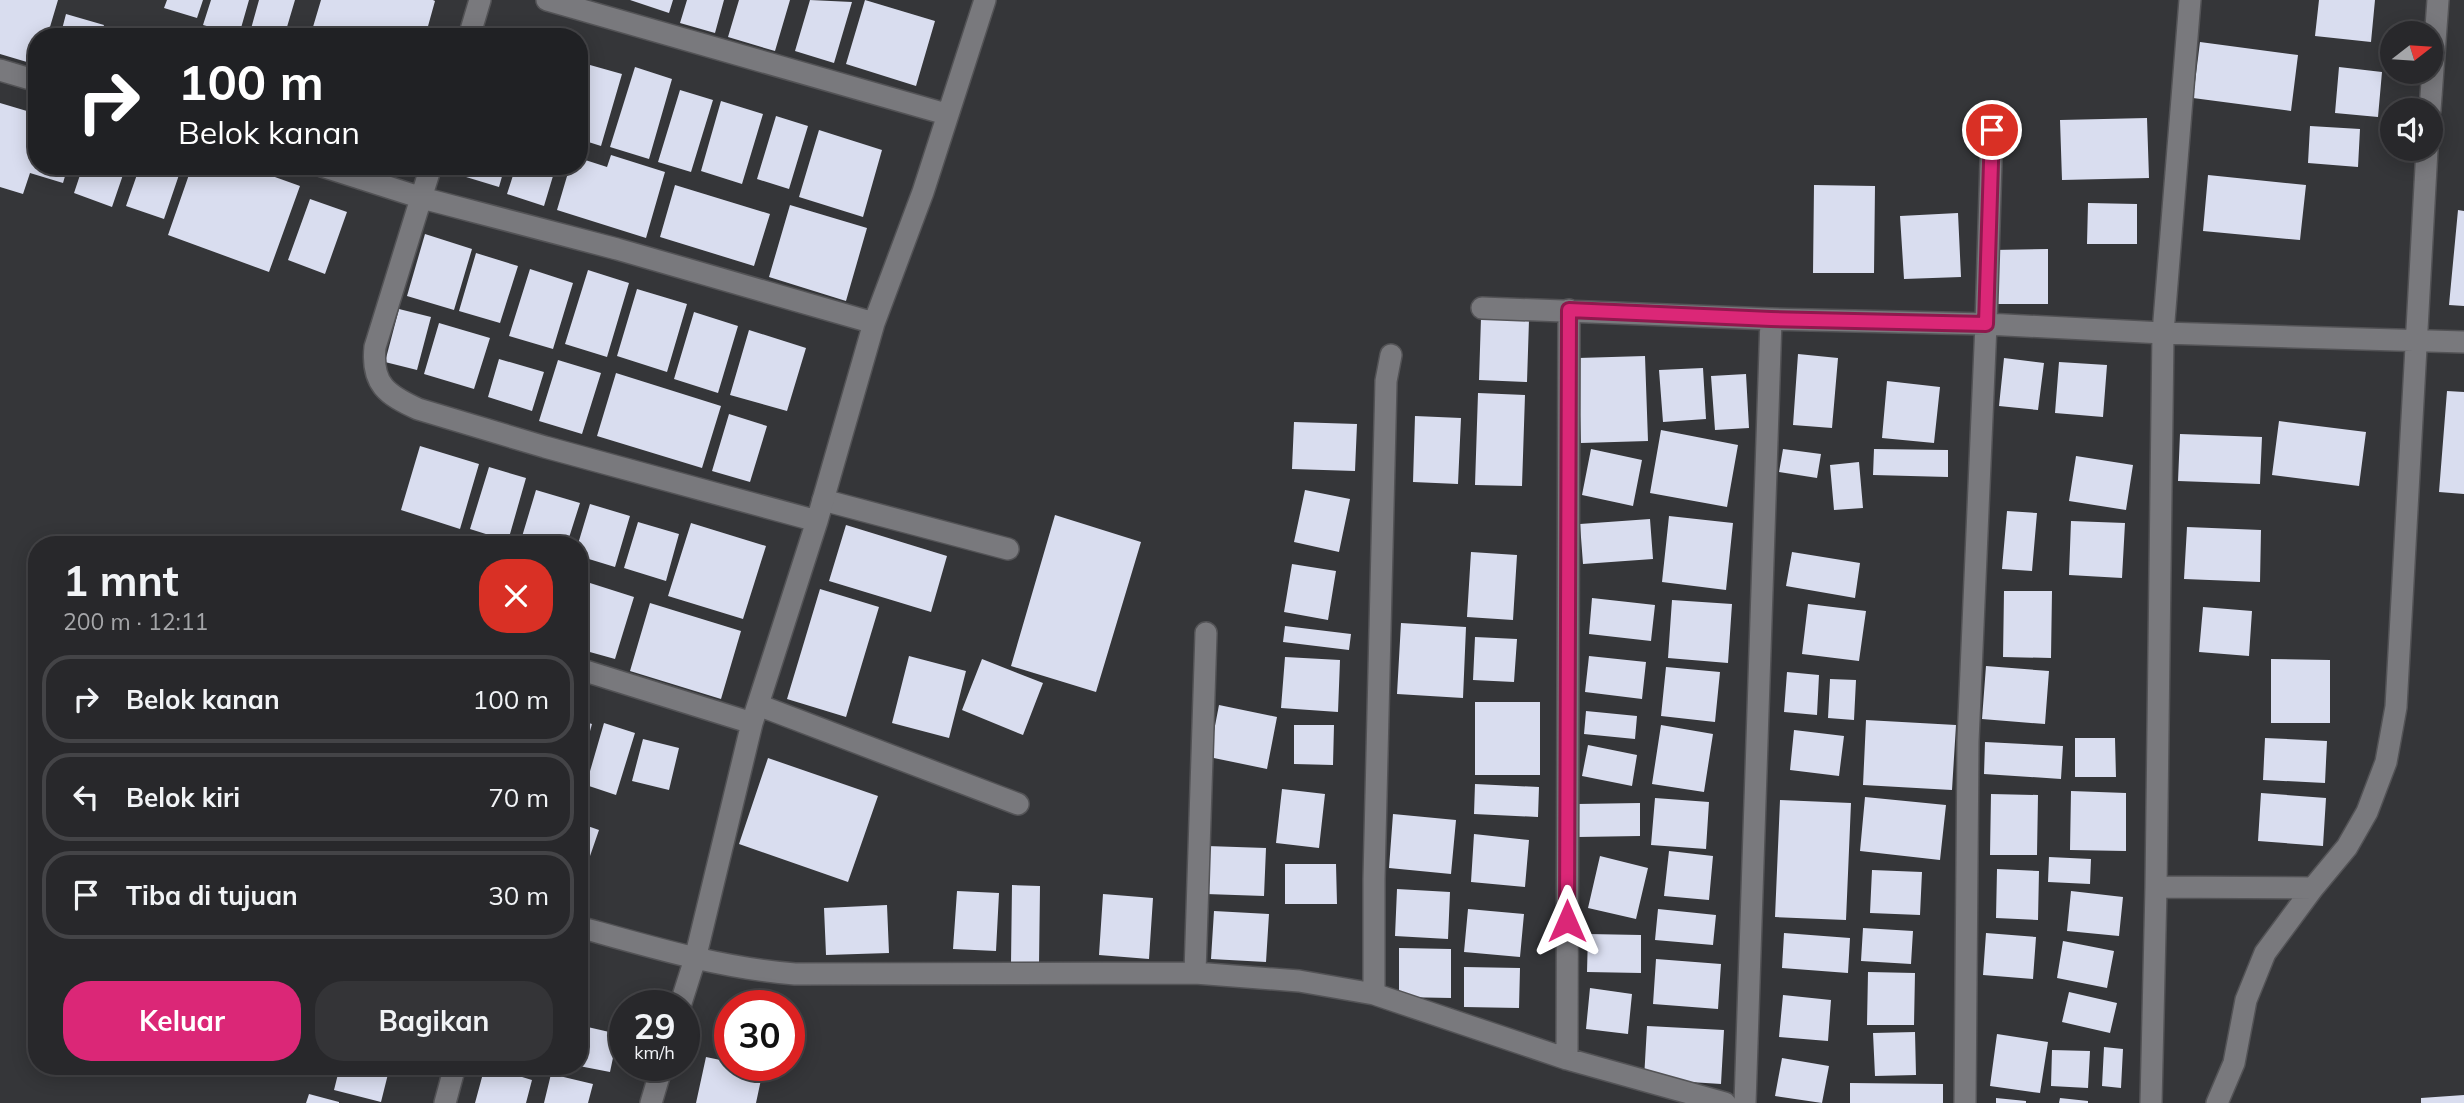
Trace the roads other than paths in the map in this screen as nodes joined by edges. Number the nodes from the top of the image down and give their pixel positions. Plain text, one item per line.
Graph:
1 (480, 0) edge
2 (547, 0) edge
3 (985, 0) edge
4 (2190, 0) edge
5 (2438, 0) edge
6 (472, 28) edge
7 (0, 70) edge
8 (28, 78) edge
9 (2431, 98) edge
10 (946, 114) junction
11 (1992, 130) dead end
12 (2426, 161) edge
13 (350, 175) edge
14 (428, 175) edge
15 (422, 198) junction
16 (1482, 308) dead end
17 (1569, 310) junction
18 (1771, 319) junction
19 (874, 323) junction
20 (1986, 324) junction
21 (2163, 333) junction
22 (2418, 341) junction
23 (2464, 342) edge
24 (1391, 355) dead end
25 (823, 500) junction
26 (817, 521) junction
27 (1008, 549) dead end
28 (1206, 633) dead end
29 (588, 671) edge
30 (755, 714) junction
31 (1018, 804) dead end
32 (2157, 887) junction
33 (2313, 888) junction
34 (588, 929) edge
35 (695, 959) junction
36 (1195, 973) junction
37 (685, 990) edge
38 (1374, 994) junction
39 (1567, 1059) junction
40 (452, 1075) edge
41 (658, 1081) edge
42 (444, 1103) edge
43 (651, 1103) edge
44 (1725, 1103) edge
45 (1745, 1103) edge
46 (1965, 1103) edge
47 (2151, 1103) edge
48 (2217, 1103) edge

1 - 6 street
2 - 10 street
3 - 10 street
4 - 21 street
5 - 9 street
7 - 8 street
10 - 19 street
11 - 20 street
12 - 22 street
13 - 15 street
14 - 15 street
15 - 19 street
15 - 26 street
16 - 17 street
17 - 18 street
17 - 39 street
18 - 20 street
18 - 45 street
19 - 25 street
20 - 21 street
20 - 46 street
21 - 22 street
21 - 32 street
22 - 23 street
22 - 33 street
24 - 38 street
25 - 26 street
25 - 27 street
26 - 30 street
28 - 36 street
29 - 30 street
30 - 31 street
30 - 35 street
32 - 33 street
32 - 47 street
33 - 48 street
34 - 35 street
35 - 36 street
35 - 37 street
36 - 38 street
38 - 39 street
39 - 44 street
40 - 42 street
41 - 43 street

